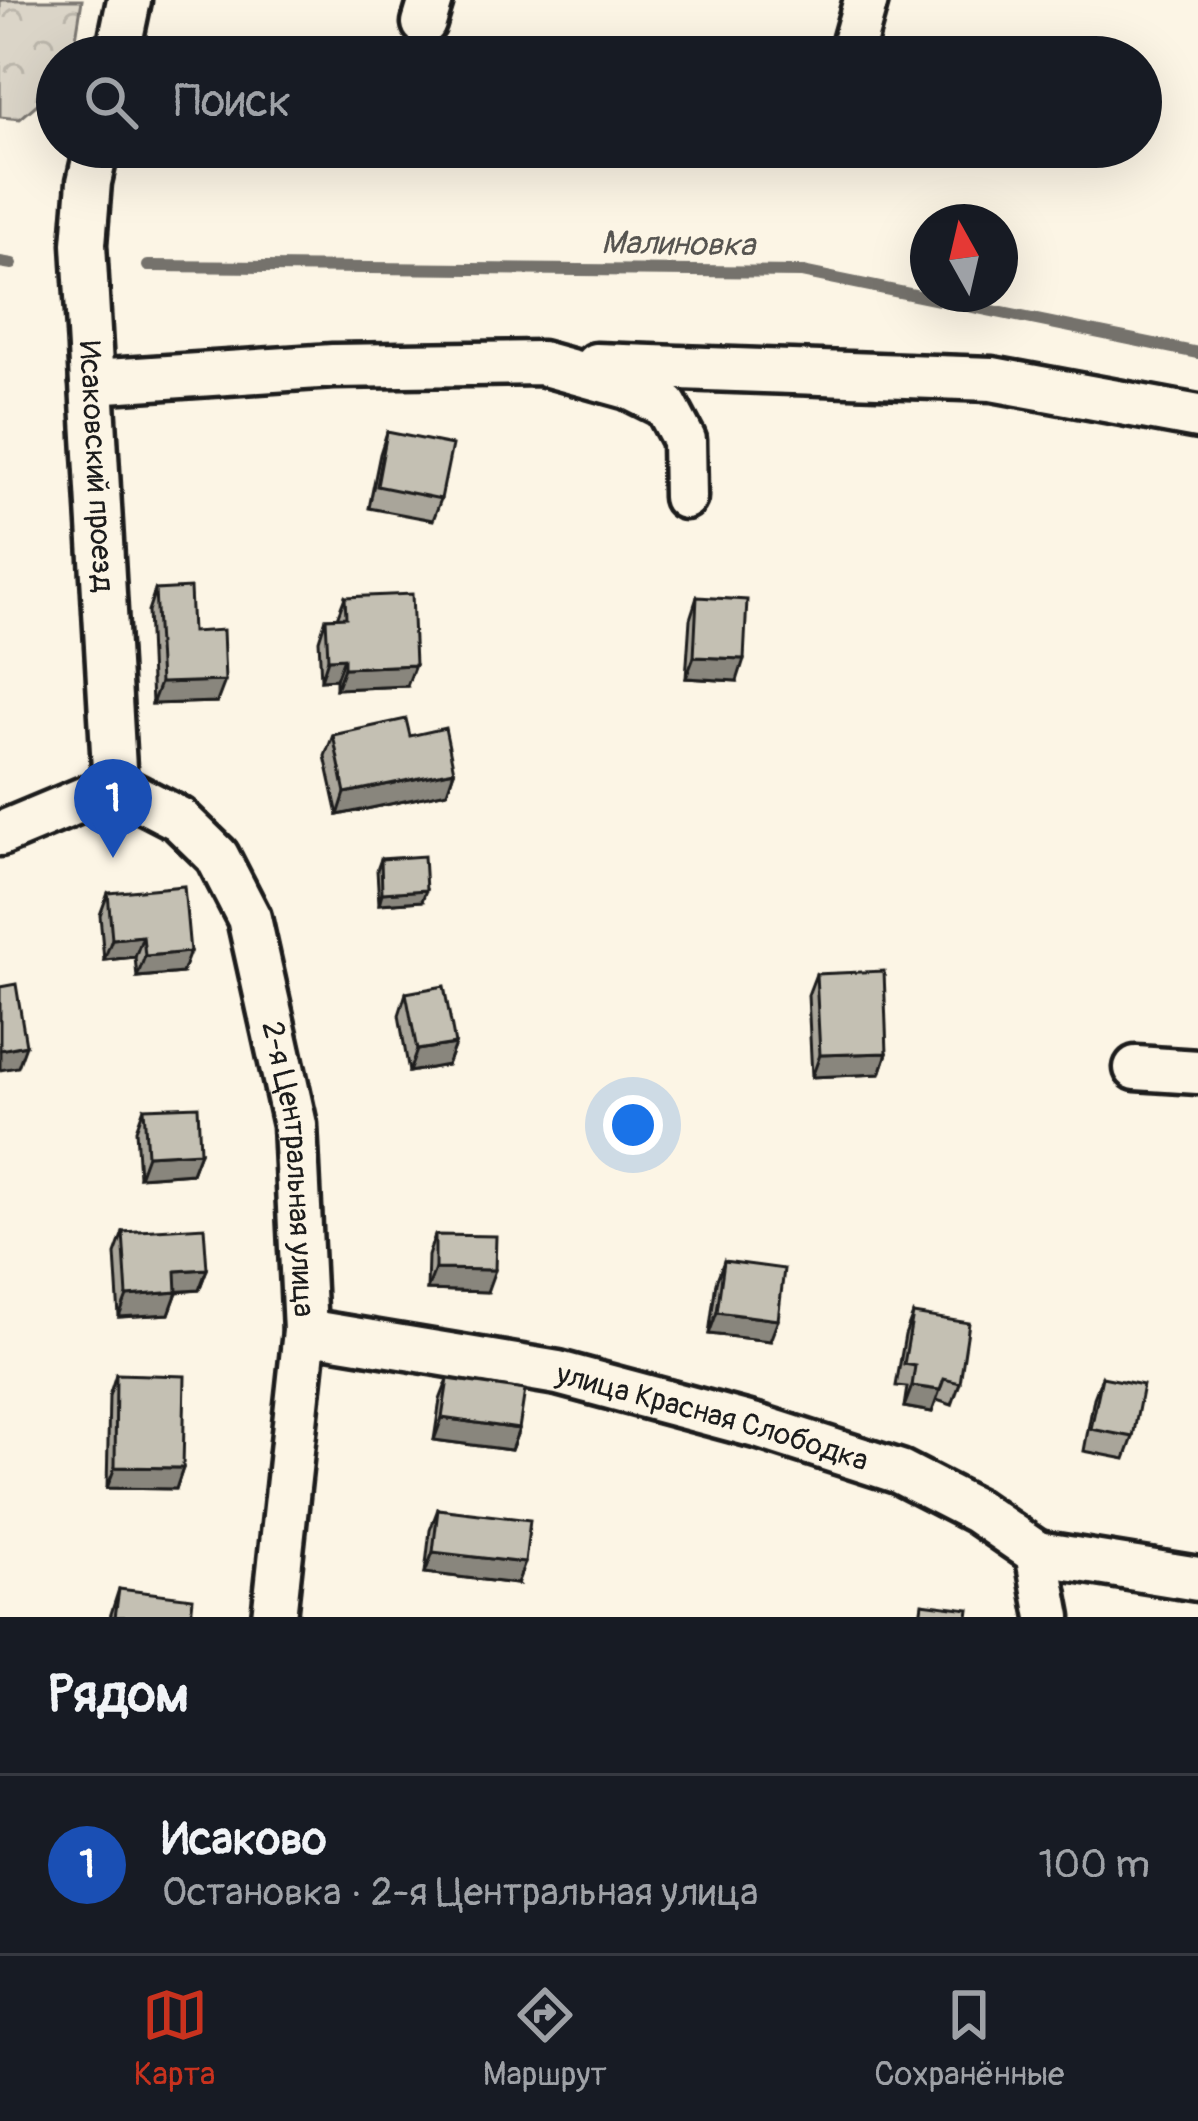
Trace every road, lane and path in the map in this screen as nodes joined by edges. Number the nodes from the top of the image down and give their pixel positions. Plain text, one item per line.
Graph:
1 (129, 0) edge
2 (866, 0) edge
3 (121, 36) edge
4 (856, 36) edge
5 (92, 168) edge
6 (541, 363) junction
7 (92, 382) junction
8 (1198, 417) edge
9 (686, 497) dead end
10 (115, 786) junction
11 (0, 834) edge
12 (1136, 1068) dead end
13 (1198, 1072) edge
14 (305, 1331) junction
15 (1037, 1553) junction
16 (1198, 1579) edge
17 (274, 1617) edge
18 (1049, 1617) edge

1 - 3 street
2 - 4 street
5 - 7 street, Исаковский проезд
6 - 7 street
6 - 8 street
6 - 9 street
7 - 10 street, Исаковский проезд
10 - 11 street
10 - 14 street, 2-я Центральная улица
12 - 13 street
14 - 15 street, улица Красная Слободка
14 - 17 street, 2-я Центральная улица
15 - 16 street
15 - 18 street

